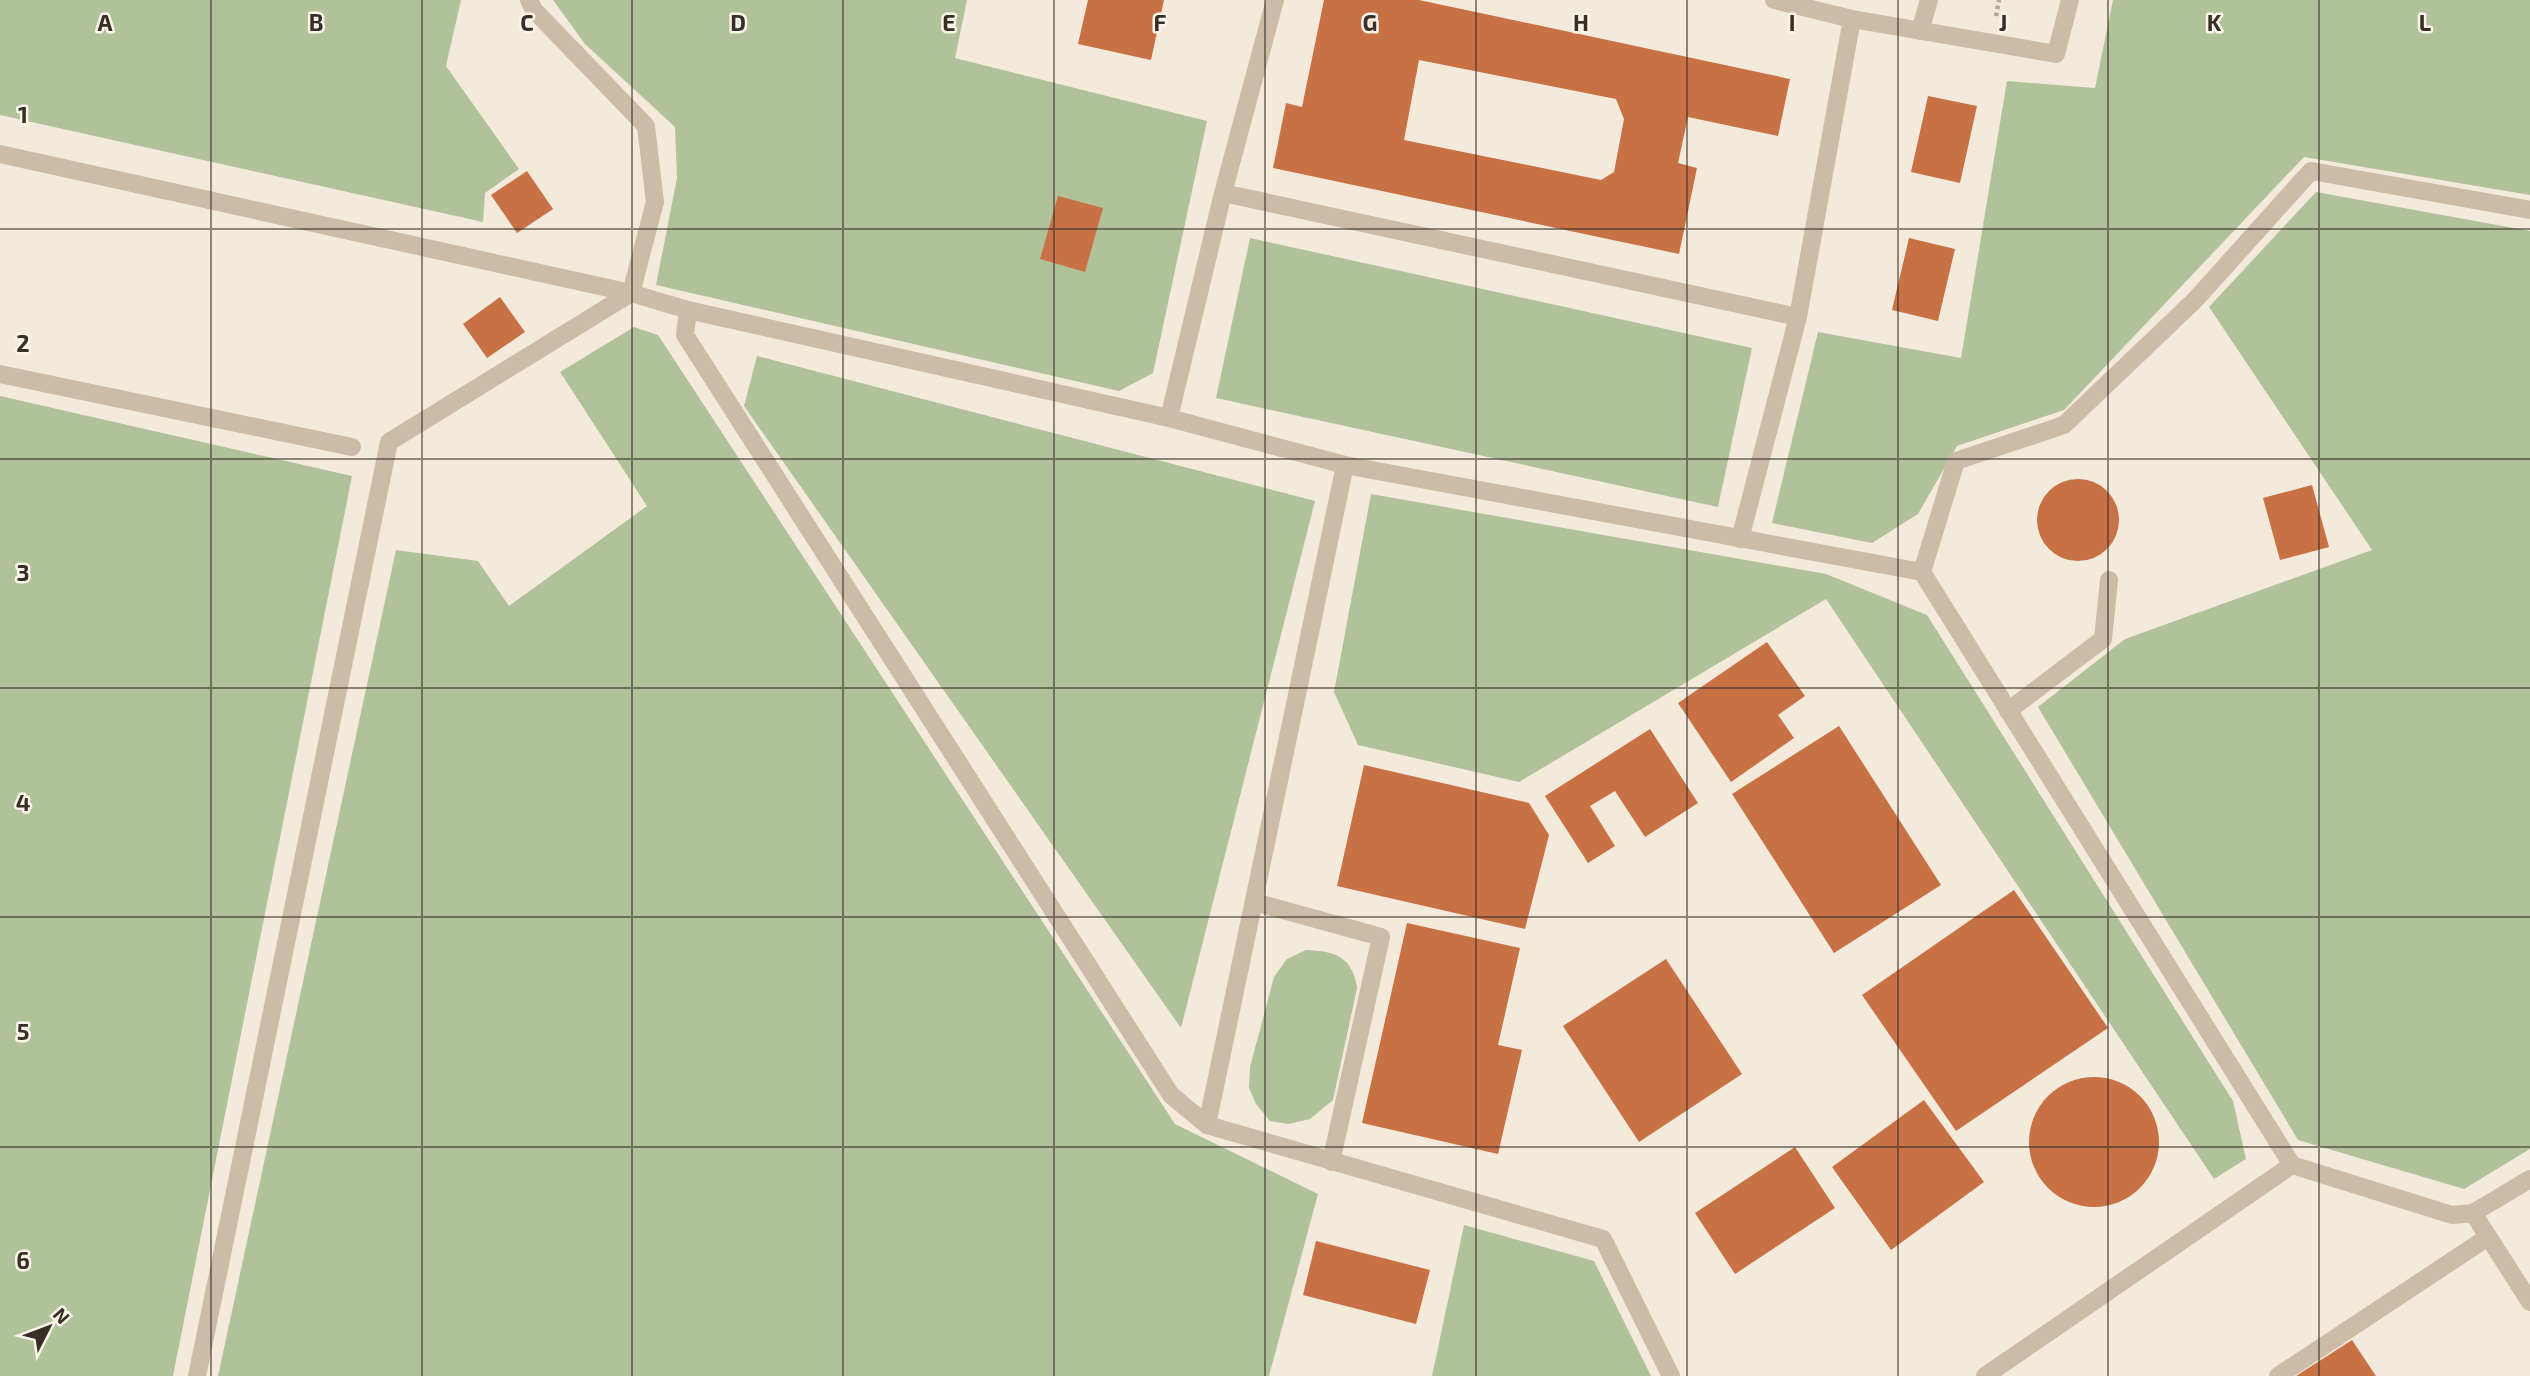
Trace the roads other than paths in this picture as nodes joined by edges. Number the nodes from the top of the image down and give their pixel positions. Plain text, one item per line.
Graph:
1 (529, 0) edge
2 (1275, 0) edge
3 (1774, 0) edge
4 (1929, 0) edge
5 (2070, 0) edge
6 (1852, 19) junction
7 (1920, 31) junction
8 (0, 154) edge
9 (1223, 192) junction
10 (2530, 210) edge
11 (631, 293) junction
12 (688, 310) junction
13 (1798, 317) junction
14 (0, 374) edge
15 (1169, 418) junction
16 (352, 447) dead end
17 (1345, 465) junction
18 (1740, 539) junction
19 (1922, 572) junction
20 (2109, 580) dead end
21 (2008, 711) junction
22 (1254, 902) junction
23 (1207, 1125) junction
24 (1331, 1162) junction
25 (2292, 1165) junction
26 (2530, 1179) edge
27 (2473, 1213) junction
28 (2488, 1237) junction
29 (2530, 1302) edge
30 (197, 1376) edge
31 (1671, 1376) edge
32 (1984, 1376) edge
33 (2278, 1376) edge

1 - 11 lane
2 - 9 lane
3 - 6 lane
4 - 7 lane
5 - 7 lane
6 - 7 lane
6 - 13 lane
8 - 11 lane
9 - 13 lane
9 - 15 lane
10 - 19 lane
11 - 12 lane
11 - 30 lane
12 - 15 lane
12 - 23 lane
13 - 18 lane
14 - 16 lane
15 - 17 lane
17 - 18 lane
17 - 22 lane
18 - 19 lane
19 - 21 lane
20 - 21 lane
21 - 25 lane
22 - 23 lane
22 - 24 lane
23 - 24 lane
24 - 31 lane
25 - 27 lane
25 - 32 lane
26 - 27 lane
27 - 28 lane
28 - 29 lane
28 - 33 lane

